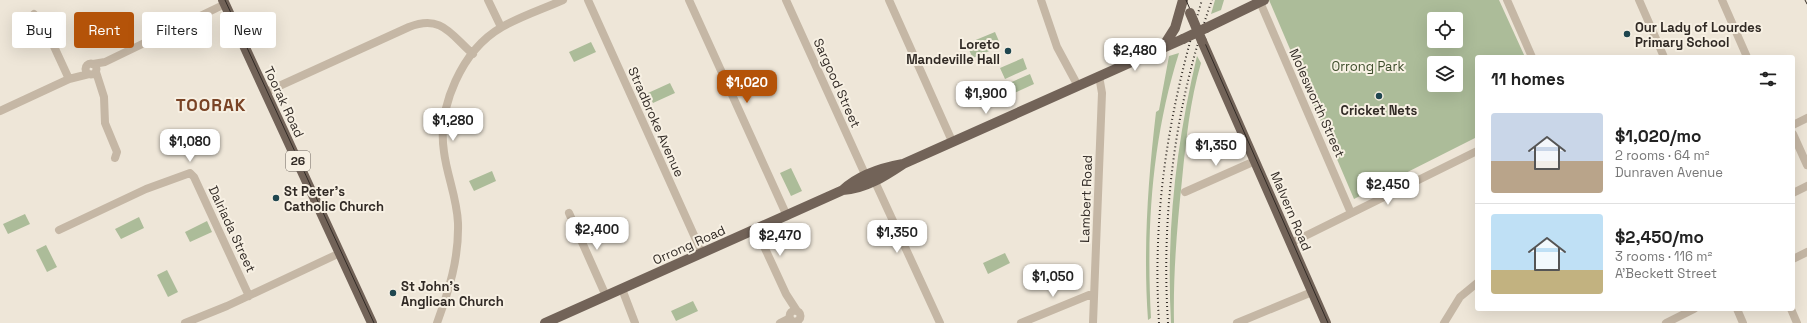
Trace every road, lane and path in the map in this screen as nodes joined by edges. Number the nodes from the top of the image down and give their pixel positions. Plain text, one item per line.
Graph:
1 (488, 0) edge
2 (563, 0) edge
3 (588, 0) edge
4 (689, 0) edge
5 (786, 0) edge
6 (889, 0) edge
7 (1041, 0) edge
8 (1184, 0) edge
9 (1507, 0) edge
10 (1639, 0) edge
11 (1722, 0) edge
12 (1262, 1) edge
13 (224, 2) edge
14 (501, 27) junction
15 (1202, 34) junction
16 (57, 48) edge
17 (1162, 48) junction
18 (472, 54) junction
19 (1531, 55) edge
20 (1663, 55) edge
21 (1746, 55) edge
22 (92, 70) junction
23 (1099, 76) junction
24 (73, 77) junction
25 (1078, 86) junction
26 (266, 92) junction
27 (0, 111) edge
28 (1807, 118) edge
29 (1795, 124) edge
30 (1795, 138) edge
31 (952, 141) junction
32 (1475, 152) edge
33 (115, 158) dead end
34 (1255, 161) junction
35 (1807, 165) edge
36 (870, 178) junction
37 (1807, 186) edge
38 (1185, 192) dead end
39 (1795, 192) edge
40 (569, 213) dead end
41 (1351, 213) junction
42 (786, 216) junction
43 (756, 229) junction
44 (59, 230) dead end
45 (1291, 243) junction
46 (1807, 252) edge
47 (340, 253) junction
48 (702, 253) junction
49 (1795, 258) edge
50 (1475, 285) edge
51 (622, 289) junction
52 (1312, 292) junction
53 (1094, 293) junction
54 (249, 296) junction
55 (606, 296) junction
56 (1690, 311) edge
57 (1738, 311) edge
58 (1792, 311) edge
59 (796, 318) edge
60 (185, 323) edge
61 (372, 323) edge
62 (436, 323) edge
63 (545, 323) edge
64 (635, 323) edge
65 (780, 323) edge
66 (940, 323) edge
67 (1021, 323) edge
68 (1093, 323) edge
69 (1237, 323) edge
70 (1326, 323) edge
71 (1444, 323) edge
72 (1666, 323) edge
73 (1743, 323) edge
74 (1797, 323) edge

1 - 14 street
2 - 14 street
3 - 48 street, Stradbroke Avenue
4 - 42 street
5 - 36 street, Sargood Street
6 - 31 street
7 - 25 street
8 - 15 main road, Malvern Road, bridge
8 - 17 main road
9 - 19 street
10 - 20 street
11 - 21 street
12 - 15 main road, Orrong Road
12 - 41 street, Molesworth Street
13 - 22 street
13 - 26 main road, Toorak Road / 26
14 - 18 street
15 - 17 main road, Orrong Road, bridge
15 - 34 main road, Malvern Road
16 - 24 street
17 - 23 main road, Orrong Road
18 - 26 street
18 - 62 street
22 - 24 street
22 - 33 street
23 - 25 main road, Orrong Road
23 - 53 street, Lambert Road
24 - 27 street
25 - 31 main road, Orrong Road
26 - 47 main road, Toorak Road / 26
28 - 29 street
30 - 35 street
31 - 36 main road, Orrong Road
32 - 41 street
34 - 38 street
34 - 45 main road, Malvern Road
36 - 42 main road, Orrong Road
36 - 66 street, Sargood Street
37 - 39 street
40 - 55 street
41 - 45 street
42 - 43 main road, Orrong Road
43 - 48 main road, Orrong Road
43 - 59 street
44 - 54 street, Dalriada Street
45 - 52 main road, Malvern Road
46 - 49 street
47 - 54 street
47 - 61 main road, Toorak Road / 26
48 - 51 main road, Orrong Road
50 - 71 street
51 - 55 main road, Orrong Road
51 - 64 street
52 - 69 street
52 - 70 main road, Malvern Road
53 - 67 street
53 - 68 street, Lambert Road
54 - 60 street
55 - 63 main road, Orrong Road
56 - 72 street
57 - 73 street
58 - 74 street
59 - 65 street

